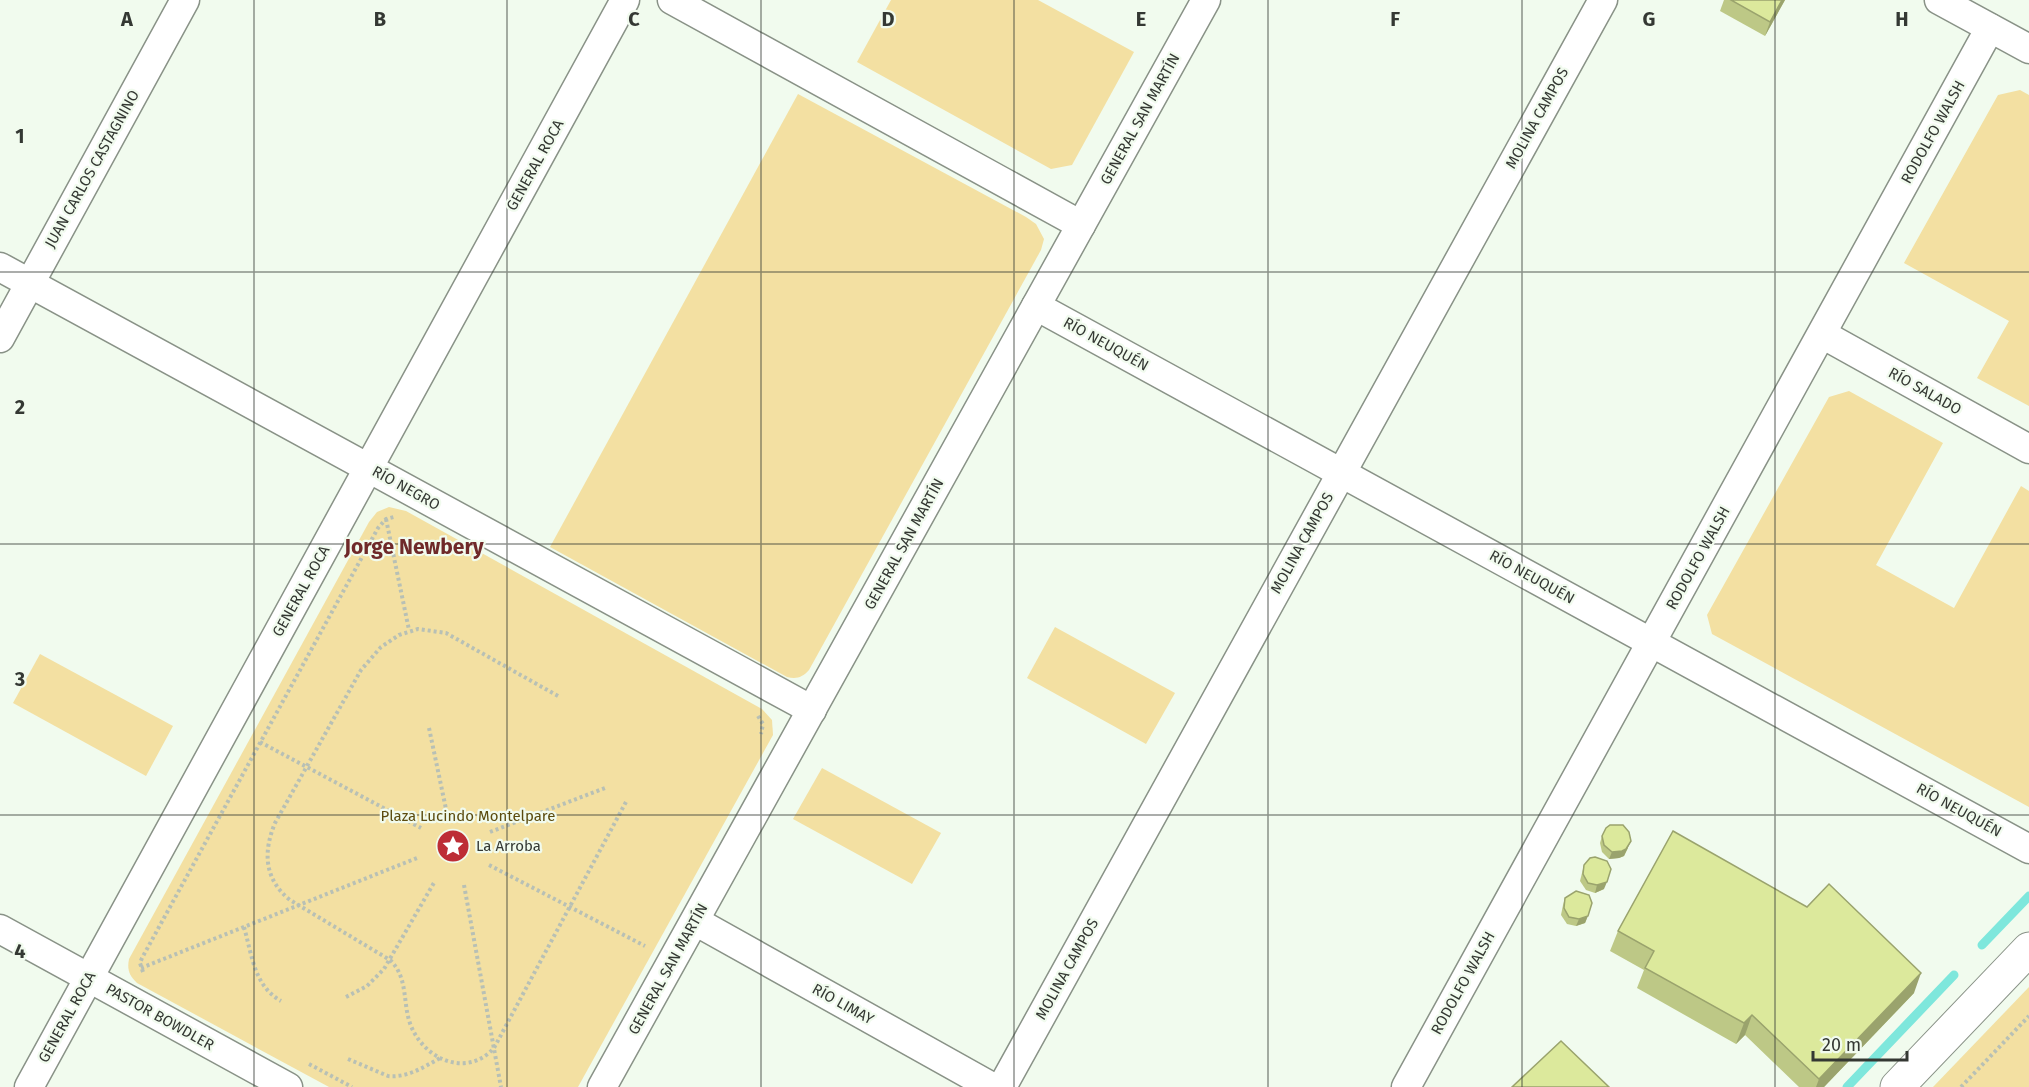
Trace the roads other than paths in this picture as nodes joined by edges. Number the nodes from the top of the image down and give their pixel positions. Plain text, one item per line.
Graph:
1 (184, 0) edge
2 (625, 0) edge
3 (672, 0) edge
4 (1206, 0) edge
5 (1603, 0) edge
6 (1940, 0) edge
7 (1990, 28) junction
8 (2029, 49) edge
9 (1081, 225) junction
10 (0, 267) edge
11 (30, 283) junction
12 (1036, 306) junction
13 (1822, 334) junction
14 (0, 338) edge
15 (2029, 449) edge
16 (368, 468) junction
17 (1341, 473) junction
18 (1651, 642) junction
19 (812, 710) junction
20 (2029, 849) edge
21 (694, 921) junction
22 (0, 929) edge
23 (2029, 949) edge
24 (89, 978) junction
25 (28, 1087) edge
26 (288, 1087) edge
27 (602, 1087) edge
28 (992, 1087) edge
29 (1002, 1087) edge
30 (1406, 1087) edge
31 (1897, 1087) edge

1 - 11 street, JUAN CARLOS CASTAGNINO
2 - 16 street, GENERAL ROCA
3 - 9 street
4 - 9 street, GENERAL SAN MARTÍN
5 - 17 street, MOLINA CAMPOS
6 - 7 street
7 - 8 street
7 - 13 street, RODOLFO WALSH
9 - 12 street, GENERAL SAN MARTÍN
10 - 11 street, RÍO NEGRO
11 - 14 street, JUAN CARLOS CASTAGNINO
11 - 16 street, RÍO NEGRO
12 - 17 street, RÍO NEUQUÉN
12 - 19 street, GENERAL SAN MARTÍN
13 - 15 street, RÍO SALADO
13 - 18 street, RODOLFO WALSH
16 - 19 street, RÍO NEGRO
16 - 24 street, GENERAL ROCA
17 - 18 street, RÍO NEUQUÉN
17 - 29 street, MOLINA CAMPOS
18 - 20 street, RÍO NEUQUÉN
18 - 30 street, RODOLFO WALSH
19 - 21 street, GENERAL SAN MARTÍN
21 - 27 street, GENERAL SAN MARTÍN
21 - 28 street, RÍO LIMAY
22 - 24 street, PASTOR BOWDLER
23 - 31 street
24 - 25 street, GENERAL ROCA
24 - 26 street, PASTOR BOWDLER

